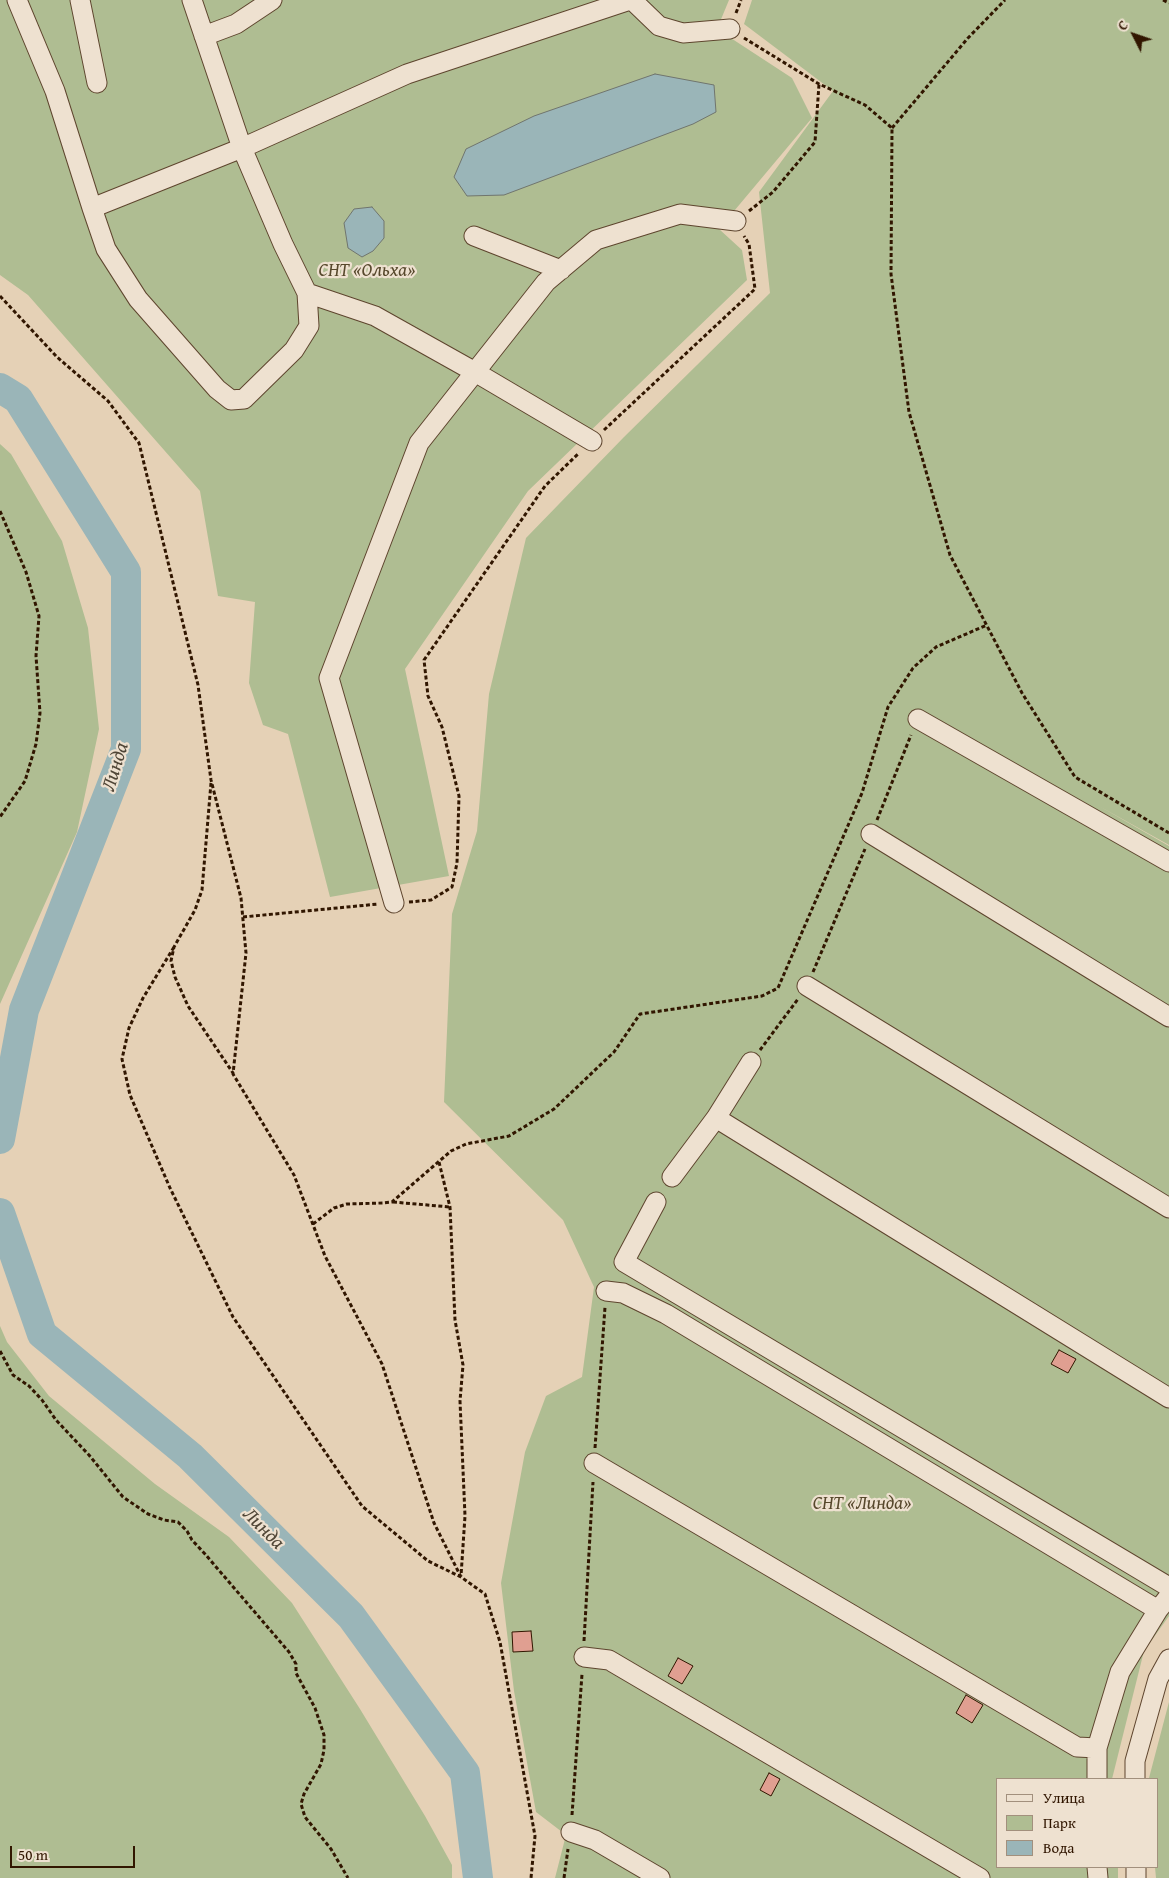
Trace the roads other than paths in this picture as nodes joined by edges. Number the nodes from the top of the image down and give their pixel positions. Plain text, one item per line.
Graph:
1 (17, 0) edge
2 (80, 0) edge
3 (192, 0) edge
4 (272, 0) edge
5 (631, 0) edge
6 (730, 29) road end
7 (204, 36) junction
8 (97, 84) dead end
9 (242, 148) junction
10 (92, 208) junction
11 (736, 221) road end
12 (474, 236) dead end
13 (561, 270) junction
14 (307, 293) junction
15 (475, 372) junction
16 (592, 441) road end
17 (918, 719) road end
18 (871, 834) road end
19 (1169, 862) edge
20 (394, 903) road end
21 (807, 986) road end
22 (1169, 1017) edge
23 (751, 1062) road end
24 (716, 1118) junction
25 (672, 1177) dead end
26 (656, 1202) dead end
27 (1169, 1208) edge
28 (606, 1291) road end
29 (1169, 1398) edge
30 (594, 1463) road end
31 (1169, 1587) edge
32 (1163, 1603) edge
33 (584, 1657) road end
34 (1169, 1659) edge
35 (1097, 1748) junction
36 (1097, 1778) edge
37 (1135, 1778) edge
38 (571, 1832) road end
39 (660, 1878) edge
40 (980, 1878) edge

1 - 10 street
2 - 8 street
3 - 7 street
4 - 7 street
5 - 6 street
5 - 9 street
7 - 9 street
9 - 10 street
9 - 14 street
10 - 14 street
11 - 13 street
12 - 13 street
13 - 15 street
14 - 15 street
15 - 16 street
15 - 20 street
17 - 19 street
18 - 22 street
21 - 27 street
23 - 24 street
24 - 25 street
24 - 29 street
26 - 31 street
28 - 32 street
30 - 35 street
32 - 35 street
33 - 40 street
34 - 37 street
35 - 36 street
38 - 39 street

